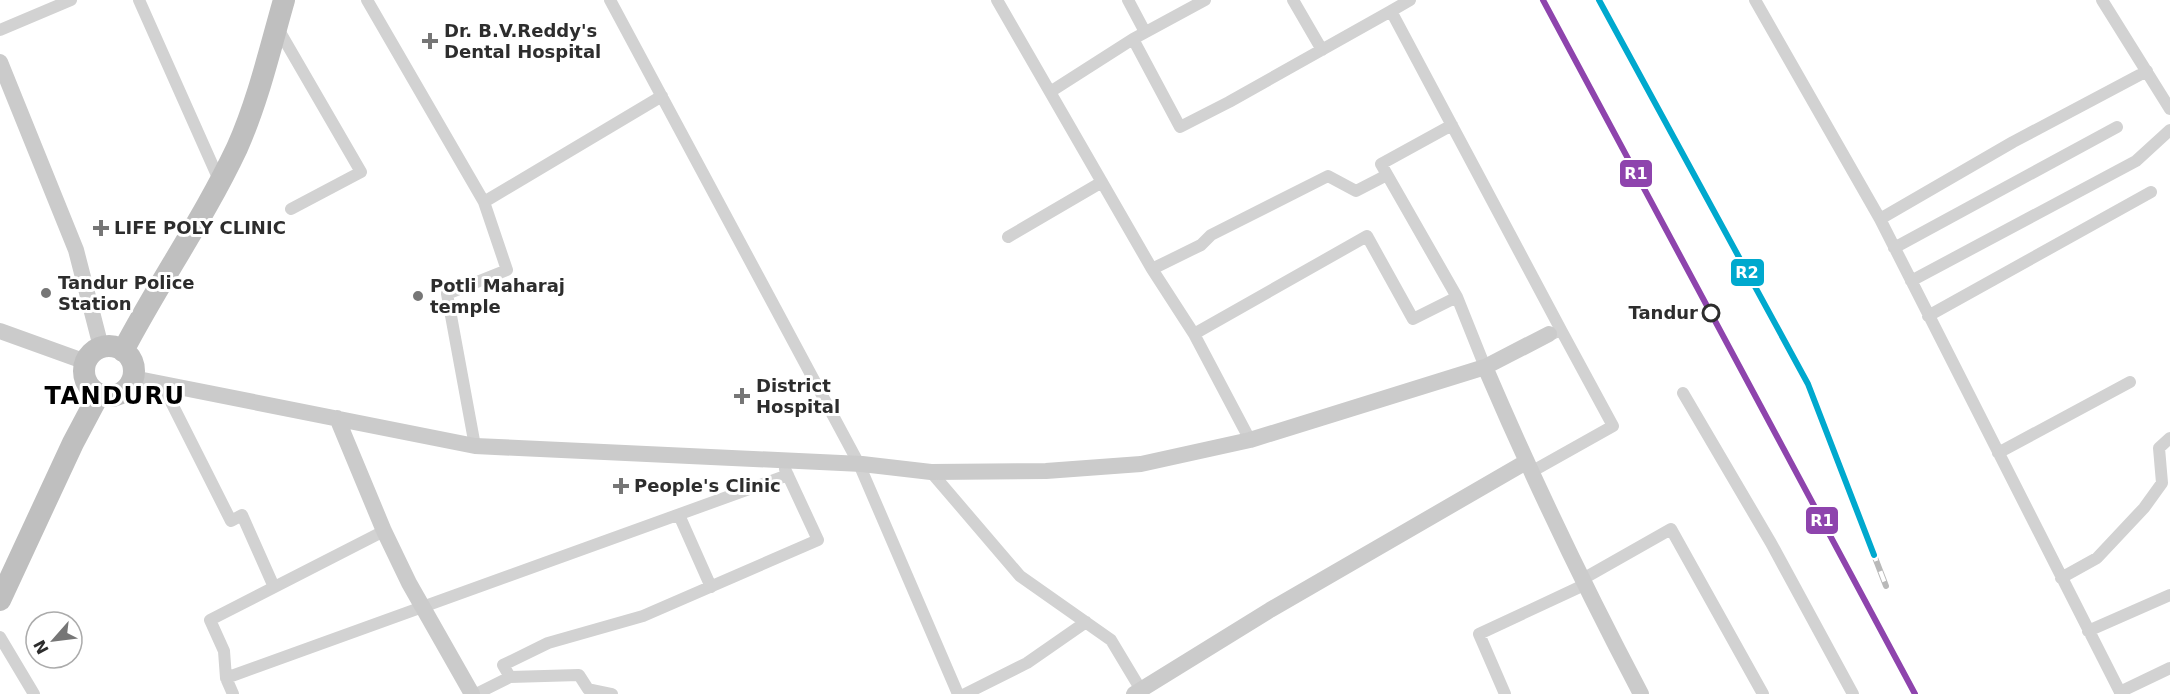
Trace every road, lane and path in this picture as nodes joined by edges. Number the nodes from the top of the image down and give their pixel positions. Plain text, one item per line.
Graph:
1 (71, 0) edge
2 (140, 0) edge
3 (284, 0) edge
4 (367, 0) edge
5 (610, 0) edge
6 (997, 0) edge
7 (1128, 0) edge
8 (1204, 0) edge
9 (1293, 0) edge
10 (1410, 0) edge
11 (1755, 0) edge
12 (2102, 0) edge
13 (1391, 11) junction
14 (277, 26) junction
15 (0, 30) edge
16 (1145, 32) junction
17 (1133, 39) junction
18 (1322, 50) junction
19 (0, 62) edge
20 (2147, 70) junction
21 (1050, 92) junction
22 (662, 96) junction
23 (2170, 110) edge
24 (1452, 125) junction
25 (2117, 127) dead end
26 (2170, 130) edge
27 (1387, 175) junction
28 (220, 182) junction
29 (1102, 182) junction
30 (2151, 192) dead end
31 (484, 202) junction
32 (291, 209) dead end
33 (1880, 219) junction
34 (1008, 237) dead end
35 (1894, 248) junction
36 (1152, 269) junction
37 (1911, 281) junction
38 (1457, 297) junction
39 (1929, 316) junction
40 (0, 331) edge
41 (1555, 332) junction
42 (1194, 334) junction
43 (103, 353) junction
44 (1485, 368) junction
45 (133, 378) junction
46 (2130, 382) dead end
47 (162, 384) junction
48 (1683, 393) dead end
49 (99, 394) junction
50 (337, 418) junction
51 (2170, 438) edge
52 (1250, 440) junction
53 (475, 446) junction
54 (1998, 453) junction
55 (860, 464) junction
56 (1528, 467) junction
57 (784, 468) junction
58 (931, 471) junction
59 (679, 515) junction
60 (384, 531) junction
61 (2061, 578) junction
62 (1582, 582) junction
63 (274, 587) junction
64 (711, 587) junction
65 (2170, 595) edge
66 (0, 600) edge
67 (422, 608) junction
68 (1086, 622) junction
69 (2088, 631) junction
70 (0, 637) edge
71 (2170, 668) edge
72 (510, 677) junction
73 (226, 678) junction
74 (1138, 692) edge
75 (2120, 693) edge
76 (33, 694) edge
77 (233, 694) edge
78 (474, 694) edge
79 (612, 694) edge
80 (958, 694) edge
81 (965, 694) edge
82 (1505, 694) edge
83 (1641, 694) edge
84 (1763, 694) edge
85 (1853, 694) edge

1 - 15 street
2 - 28 street
3 - 14 highway
4 - 31 street
5 - 22 street
6 - 21 street
7 - 16 street
8 - 16 street
9 - 18 street
10 - 13 street
11 - 33 street
12 - 20 street
13 - 18 street
13 - 24 street
14 - 28 highway
14 - 32 street
16 - 17 street
17 - 18 street
17 - 21 street
19 - 43 street
20 - 23 street
20 - 33 street
21 - 29 street
22 - 31 street
22 - 55 street
24 - 27 street
24 - 41 street
25 - 35 street
26 - 37 street
27 - 36 street
27 - 38 street
28 - 43 highway
29 - 34 street
29 - 36 street
30 - 39 street
31 - 53 street
33 - 35 street
35 - 37 street
36 - 42 street
37 - 39 street
38 - 42 street
38 - 44 street
39 - 54 street
40 - 43 street
41 - 44 street
41 - 56 street
42 - 52 street
43 - 45 highway
43 - 49 highway
44 - 52 street
44 - 56 street
45 - 47 street
45 - 49 highway
46 - 54 street
47 - 50 street
47 - 63 street
48 - 85 street
49 - 66 highway
50 - 53 street
50 - 60 street
51 - 61 street
52 - 58 street
53 - 57 street
54 - 61 street
55 - 57 street
55 - 58 street
55 - 80 street
56 - 62 street
56 - 74 street
57 - 59 street
57 - 64 street
58 - 68 street
59 - 64 street
59 - 67 street
60 - 63 street
60 - 67 street
61 - 69 street
62 - 82 street
62 - 83 street
62 - 84 street
63 - 73 street
64 - 72 street
65 - 69 street
67 - 73 street
67 - 78 street
68 - 74 street
68 - 81 street
69 - 75 street
70 - 76 street
71 - 75 street
72 - 78 street
72 - 79 street
73 - 77 street

